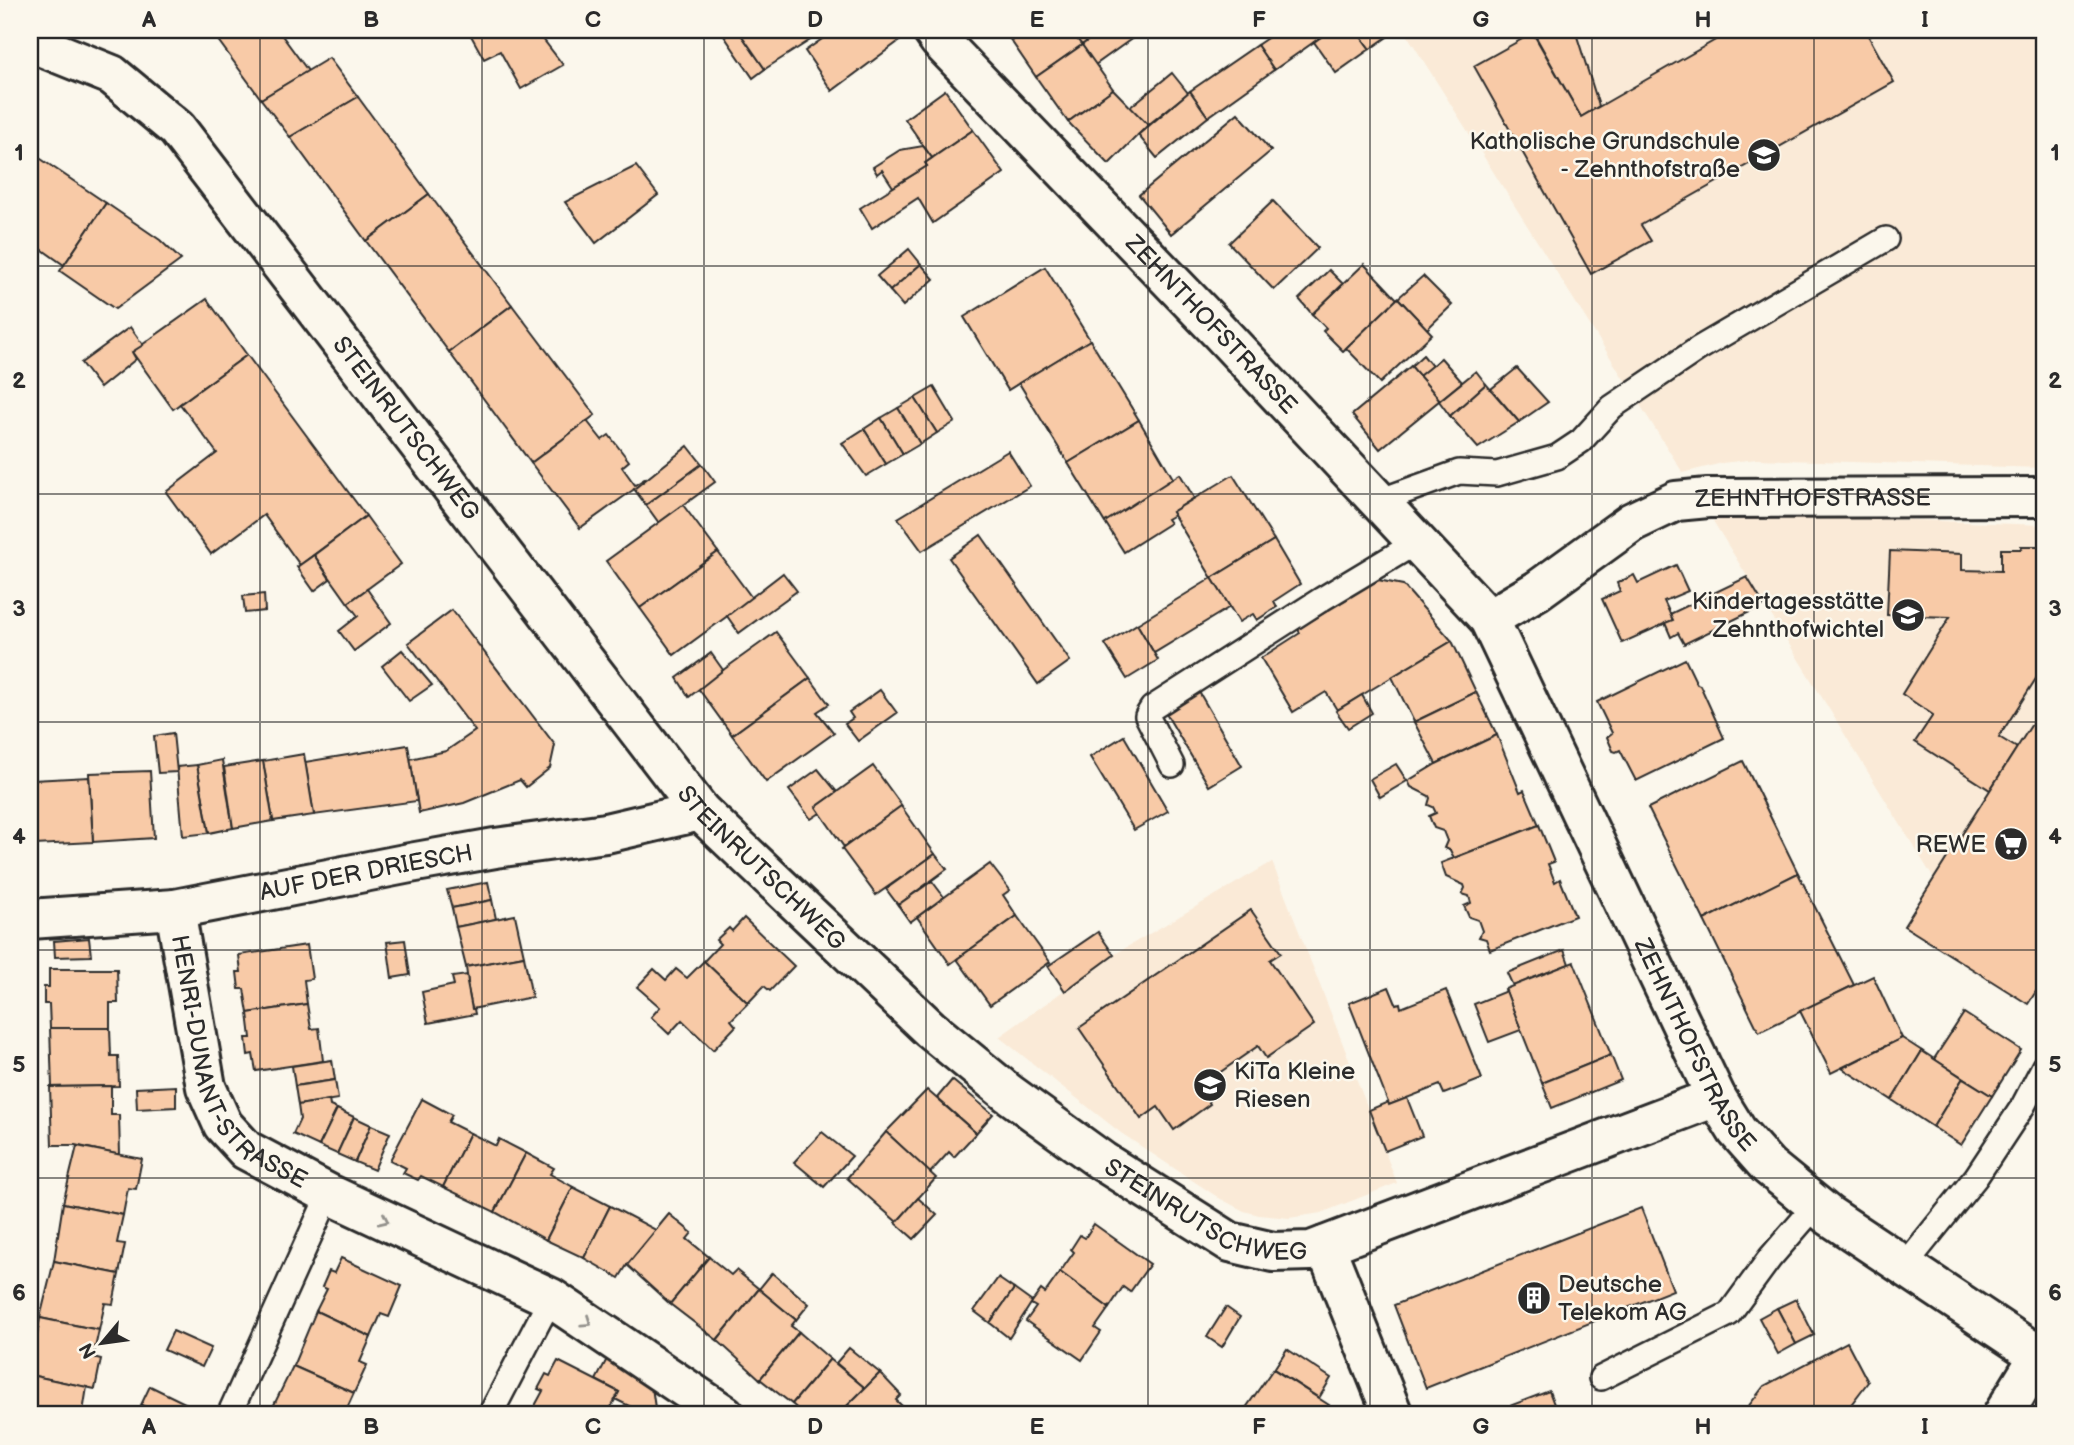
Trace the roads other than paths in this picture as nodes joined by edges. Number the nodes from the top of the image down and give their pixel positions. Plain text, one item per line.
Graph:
1 (932, 30) edge
2 (41, 39) edge
3 (1886, 239) dead end
4 (2044, 497) edge
5 (1379, 501) junction
6 (1417, 542) junction
7 (1489, 619) junction
8 (1172, 765) dead end
9 (700, 811) junction
10 (175, 909) junction
11 (30, 919) edge
12 (2044, 1066) edge
13 (1716, 1097) junction
14 (329, 1194) junction
15 (1816, 1205) junction
16 (1325, 1246) junction
17 (1905, 1265) junction
18 (551, 1298) junction
19 (2043, 1354) edge
20 (1601, 1378) dead end
21 (229, 1415) edge
22 (490, 1415) edge
23 (725, 1415) edge
24 (1393, 1415) edge
25 (2003, 1415) edge

1 - 5 street, ZEHNTHOFSTRASSE
2 - 9 street, STEINRUTSCHWEG
3 - 5 lane
4 - 7 street, ZEHNTHOFSTRASSE
5 - 6 street, ZEHNTHOFSTRASSE
6 - 7 street, ZEHNTHOFSTRASSE
6 - 8 lane
7 - 13 street, ZEHNTHOFSTRASSE
9 - 10 street, AUF DER DRIESCH
9 - 16 street, STEINRUTSCHWEG
10 - 11 street, AUF DER DRIESCH
10 - 14 street, HENRI-DUNANT-STRASSE
12 - 17 lane
13 - 15 street, ZEHNTHOFSTRASSE
13 - 16 street, STEINRUTSCHWEG
14 -> 18 street, HENRI-DUNANT-STRASSE
14 - 21 lane, HENRI-DUNANT-STRASSE
15 - 17 street, ZEHNTHOFSTRASSE
15 - 20 lane
16 - 24 street
17 - 19 street, ZEHNTHOFSTRASSE
18 - 22 lane
18 -> 23 street, HENRI-DUNANT-STRASSE
19 - 25 street

